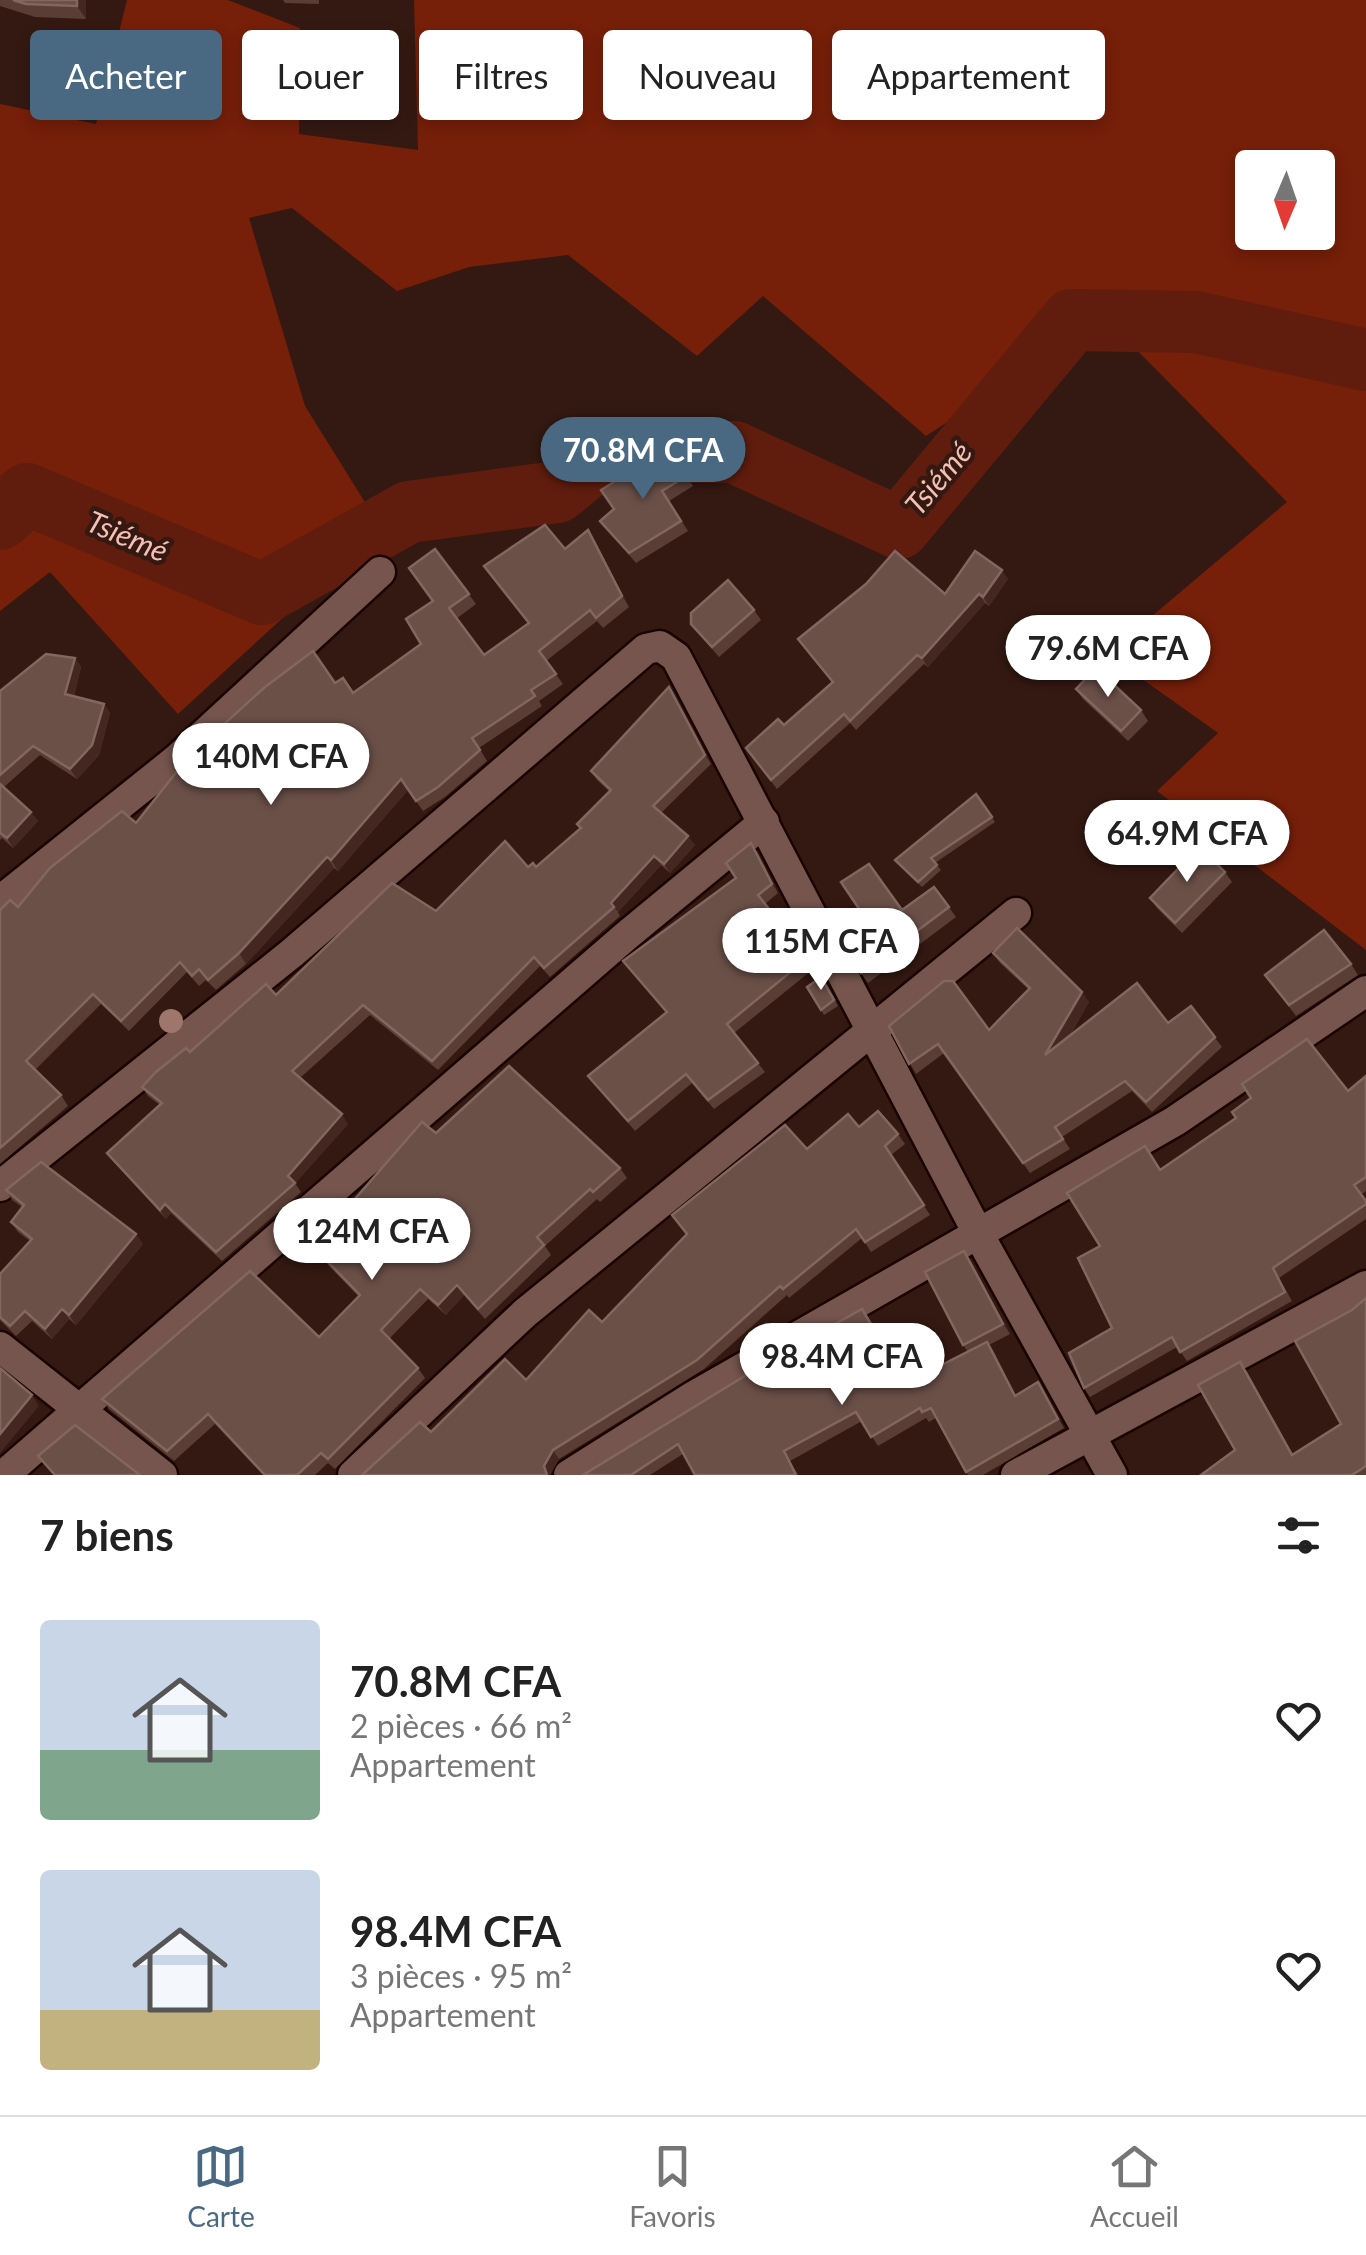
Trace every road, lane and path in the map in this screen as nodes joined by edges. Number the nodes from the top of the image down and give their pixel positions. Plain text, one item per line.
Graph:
1 (380, 572) dead end
2 (764, 822) junction
3 (0, 901) edge
4 (1016, 913) dead end
5 (1366, 991) edge
6 (873, 1032) junction
7 (0, 1186) edge
8 (980, 1236) junction
9 (1366, 1286) edge
10 (0, 1348) edge
11 (79, 1411) junction
12 (1092, 1436) junction
13 (4, 1475) edge
14 (162, 1475) edge
15 (353, 1475) edge
16 (570, 1475) edge
17 (1016, 1475) edge
18 (1112, 1475) edge

1 - 3 street
2 - 6 street
2 - 7 street
2 - 11 street
4 - 6 street
5 - 8 street
6 - 8 street
6 - 15 street
8 - 12 street
8 - 16 street
9 - 12 street
10 - 11 street
11 - 13 street
11 - 14 street
12 - 17 street
12 - 18 street

